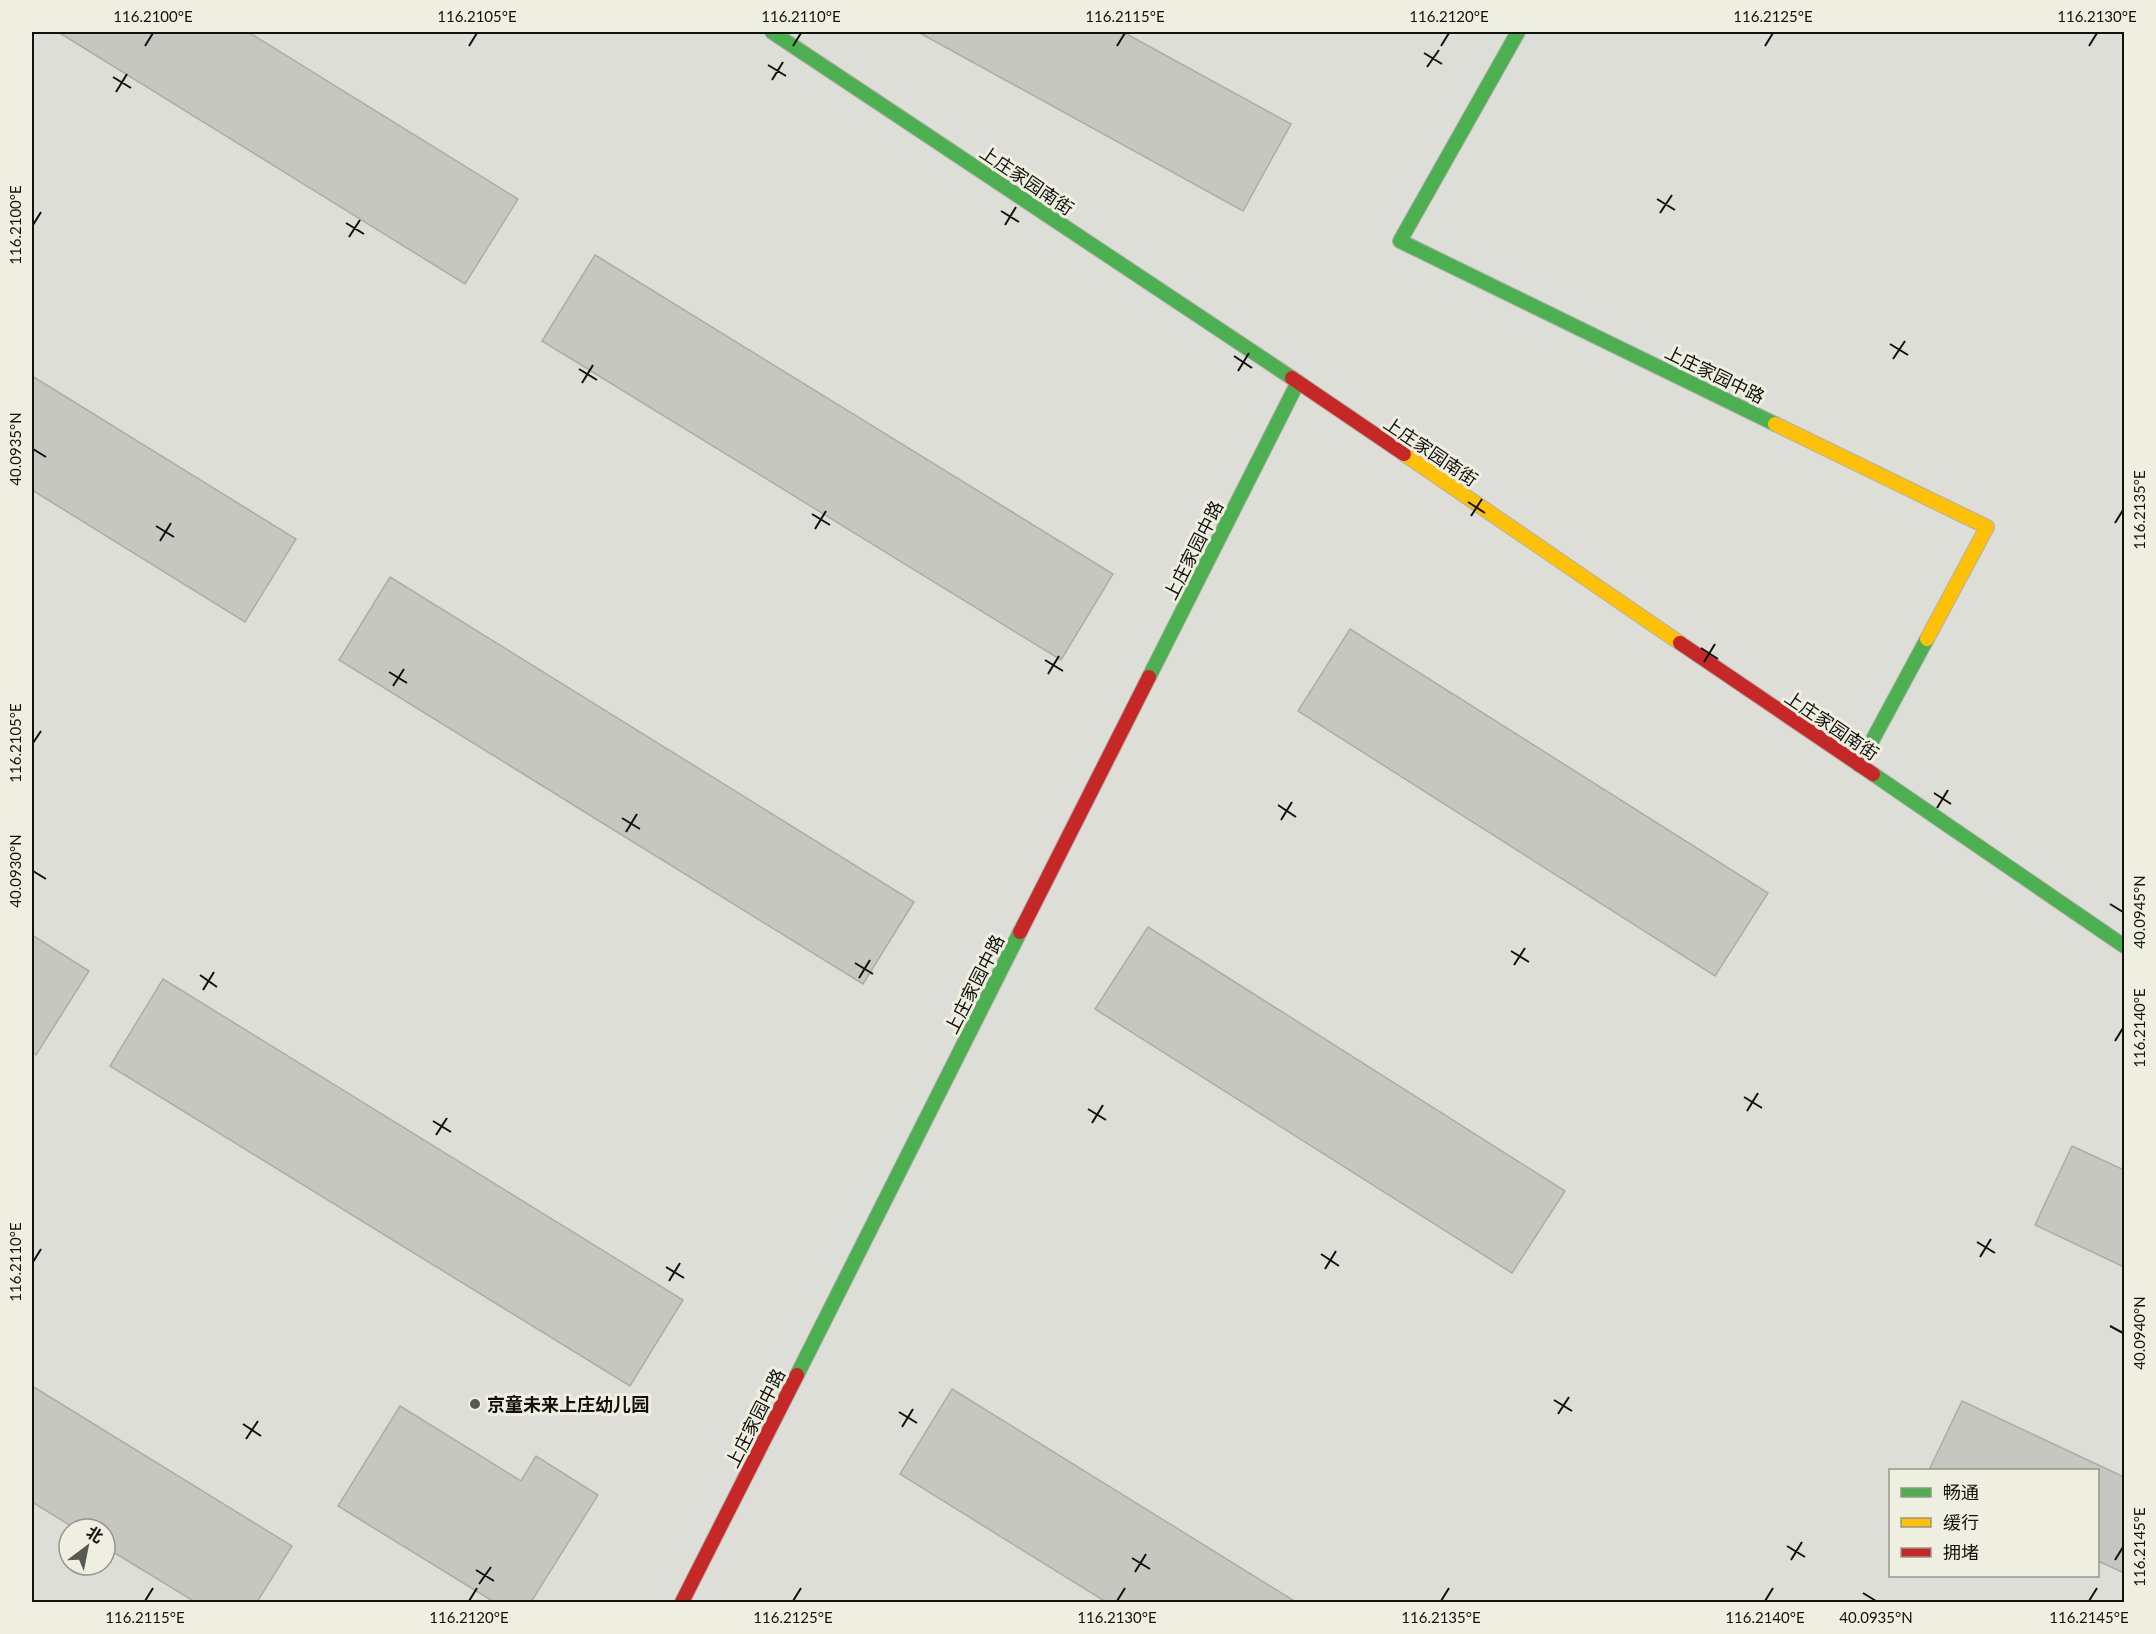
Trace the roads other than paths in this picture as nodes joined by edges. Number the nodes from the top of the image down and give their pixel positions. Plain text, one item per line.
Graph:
1 (772, 32) edge
2 (1518, 32) edge
3 (1298, 382) junction
4 (1859, 765) junction
5 (2124, 946) edge
6 (682, 1602) edge

1 - 3 street, 上庄家园南街
2 - 4 street, 上庄家园中路
3 - 4 street, 上庄家园南街
3 - 6 street, 上庄家园中路
4 - 5 street, 上庄家园南街

